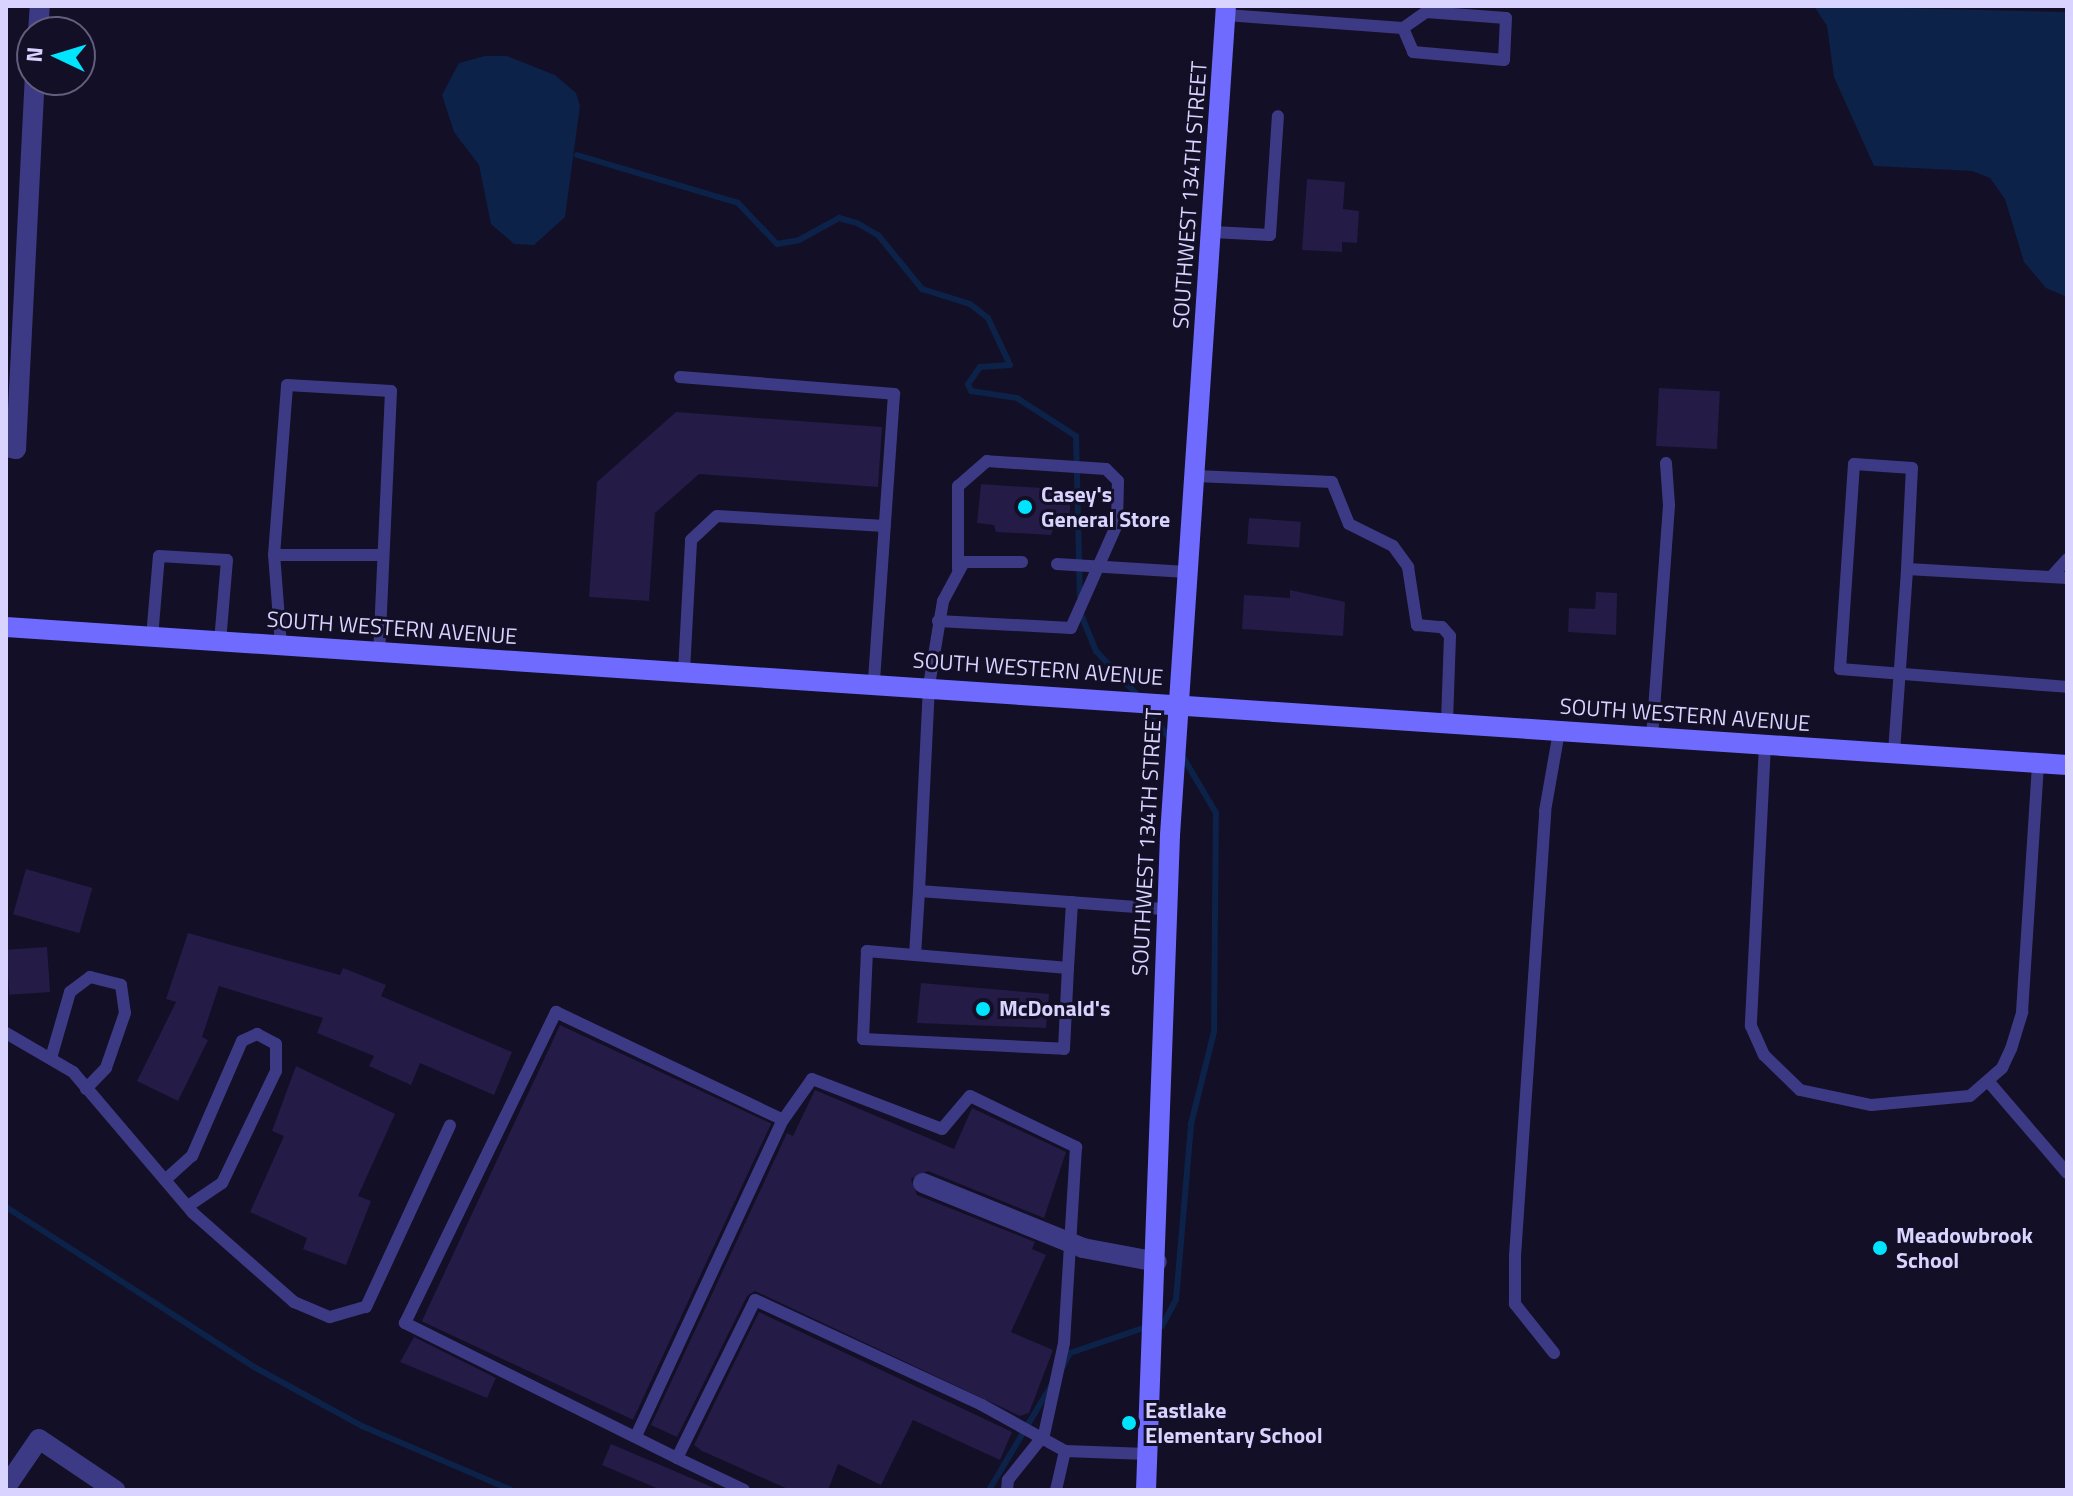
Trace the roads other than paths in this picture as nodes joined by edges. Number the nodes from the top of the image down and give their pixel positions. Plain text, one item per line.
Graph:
1 (1226, 10) edge
2 (1403, 28) junction
3 (34, 96) edge
4 (1278, 116) dead end
5 (1213, 232) junction
6 (680, 377) dead end
7 (11, 448) edge
8 (1666, 463) dead end
9 (1195, 476) junction
10 (885, 526) junction
11 (274, 555) junction
12 (383, 555) junction
13 (2067, 559) edge
14 (1022, 562) dead end
15 (1057, 564) dead end
16 (1102, 567) junction
17 (958, 569) junction
18 (1907, 569) junction
19 (1187, 572) junction
20 (2051, 577) junction
21 (2067, 578) edge
22 (938, 621) junction
23 (6, 627) edge
24 (152, 637) junction
25 (220, 641) junction
26 (281, 645) junction
27 (379, 651) junction
28 (684, 671) junction
29 (1899, 673) junction
30 (874, 682) junction
31 (929, 686) junction
32 (2067, 687) edge
33 (1178, 702) junction
34 (1447, 723) junction
35 (1559, 732) junction
36 (1652, 737) junction
37 (1765, 745) junction
38 (1894, 752) junction
39 (2038, 763) junction
40 (2067, 765) edge
41 (919, 891) junction
42 (1072, 902) junction
43 (1166, 909) junction
44 (915, 955) junction
45 (1068, 968) junction
46 (6, 1033) edge
47 (51, 1058) junction
48 (1988, 1081) junction
49 (86, 1089) junction
50 (783, 1120) junction
51 (450, 1125) dead end
52 (2067, 1173) edge
53 (165, 1180) junction
54 (923, 1183) dead end
55 (188, 1206) junction
56 (1070, 1243) junction
57 (1157, 1262) junction
58 (1554, 1353) dead end
59 (1044, 1435) junction
60 (636, 1436) junction
61 (1065, 1451) junction
62 (1147, 1454) junction
63 (677, 1458) junction
64 (6, 1487) edge
65 (115, 1490) edge
66 (744, 1490) edge
67 (1007, 1490) edge
68 (1056, 1490) edge
69 (1146, 1490) edge

1 - 2 lane
1 - 5 main road, SOUTHWEST 134TH STREET
2 - 2 lane
3 - 7 street
4 - 5 lane
5 - 9 main road, SOUTHWEST 134TH STREET
6 - 10 lane
8 - 36 lane
9 - 19 main road, SOUTHWEST 134TH STREET
9 - 34 lane
10 - 28 lane
10 - 30 lane
11 - 12 lane
11 - 12 lane
11 - 26 lane
12 - 27 lane
13 - 20 lane
14 - 17 lane
15 - 16 lane
16 - 17 lane
16 - 19 lane
16 - 22 lane
17 - 22 lane
18 - 20 lane
18 - 29 lane
18 - 29 lane
19 - 33 main road, SOUTHWEST 134TH STREET
20 - 21 lane
22 - 31 lane
23 - 24 main road, SOUTH WESTERN AVENUE
24 - 25 main road, SOUTH WESTERN AVENUE
24 - 25 lane
25 - 26 main road, SOUTH WESTERN AVENUE
26 - 27 main road, SOUTH WESTERN AVENUE
27 - 28 main road, SOUTH WESTERN AVENUE
28 - 30 main road, SOUTH WESTERN AVENUE
29 - 32 lane
29 - 38 lane
30 - 31 main road, SOUTH WESTERN AVENUE
31 - 33 main road, SOUTH WESTERN AVENUE
31 - 41 lane
33 - 34 main road, SOUTH WESTERN AVENUE
33 - 43 main road, SOUTHWEST 134TH STREET
34 - 35 main road, SOUTH WESTERN AVENUE
35 - 36 main road, SOUTH WESTERN AVENUE
35 - 58 lane
36 - 37 main road, SOUTH WESTERN AVENUE
37 - 38 main road, SOUTH WESTERN AVENUE
37 - 48 lane
38 - 39 main road, SOUTH WESTERN AVENUE
39 - 40 main road, SOUTH WESTERN AVENUE
39 - 48 lane
41 - 42 lane
41 - 44 lane
42 - 43 lane
42 - 45 lane
43 - 57 main road, SOUTHWEST 134TH STREET
44 - 45 lane
44 - 45 lane
46 - 47 lane
47 - 49 lane
47 - 49 lane
48 - 52 lane
49 - 53 lane
50 - 56 lane
50 - 60 lane
50 - 60 lane
51 - 55 lane
53 - 55 lane
53 - 55 lane
54 - 56 street
56 - 57 street
56 - 59 lane
57 - 62 main road, SOUTHWEST 134TH STREET
59 - 61 lane
59 - 63 lane
59 - 67 lane
60 - 63 lane
61 - 62 lane
61 - 68 lane
62 - 69 main road, SOUTHWEST 134TH STREET
63 - 66 lane
64 - 65 street

